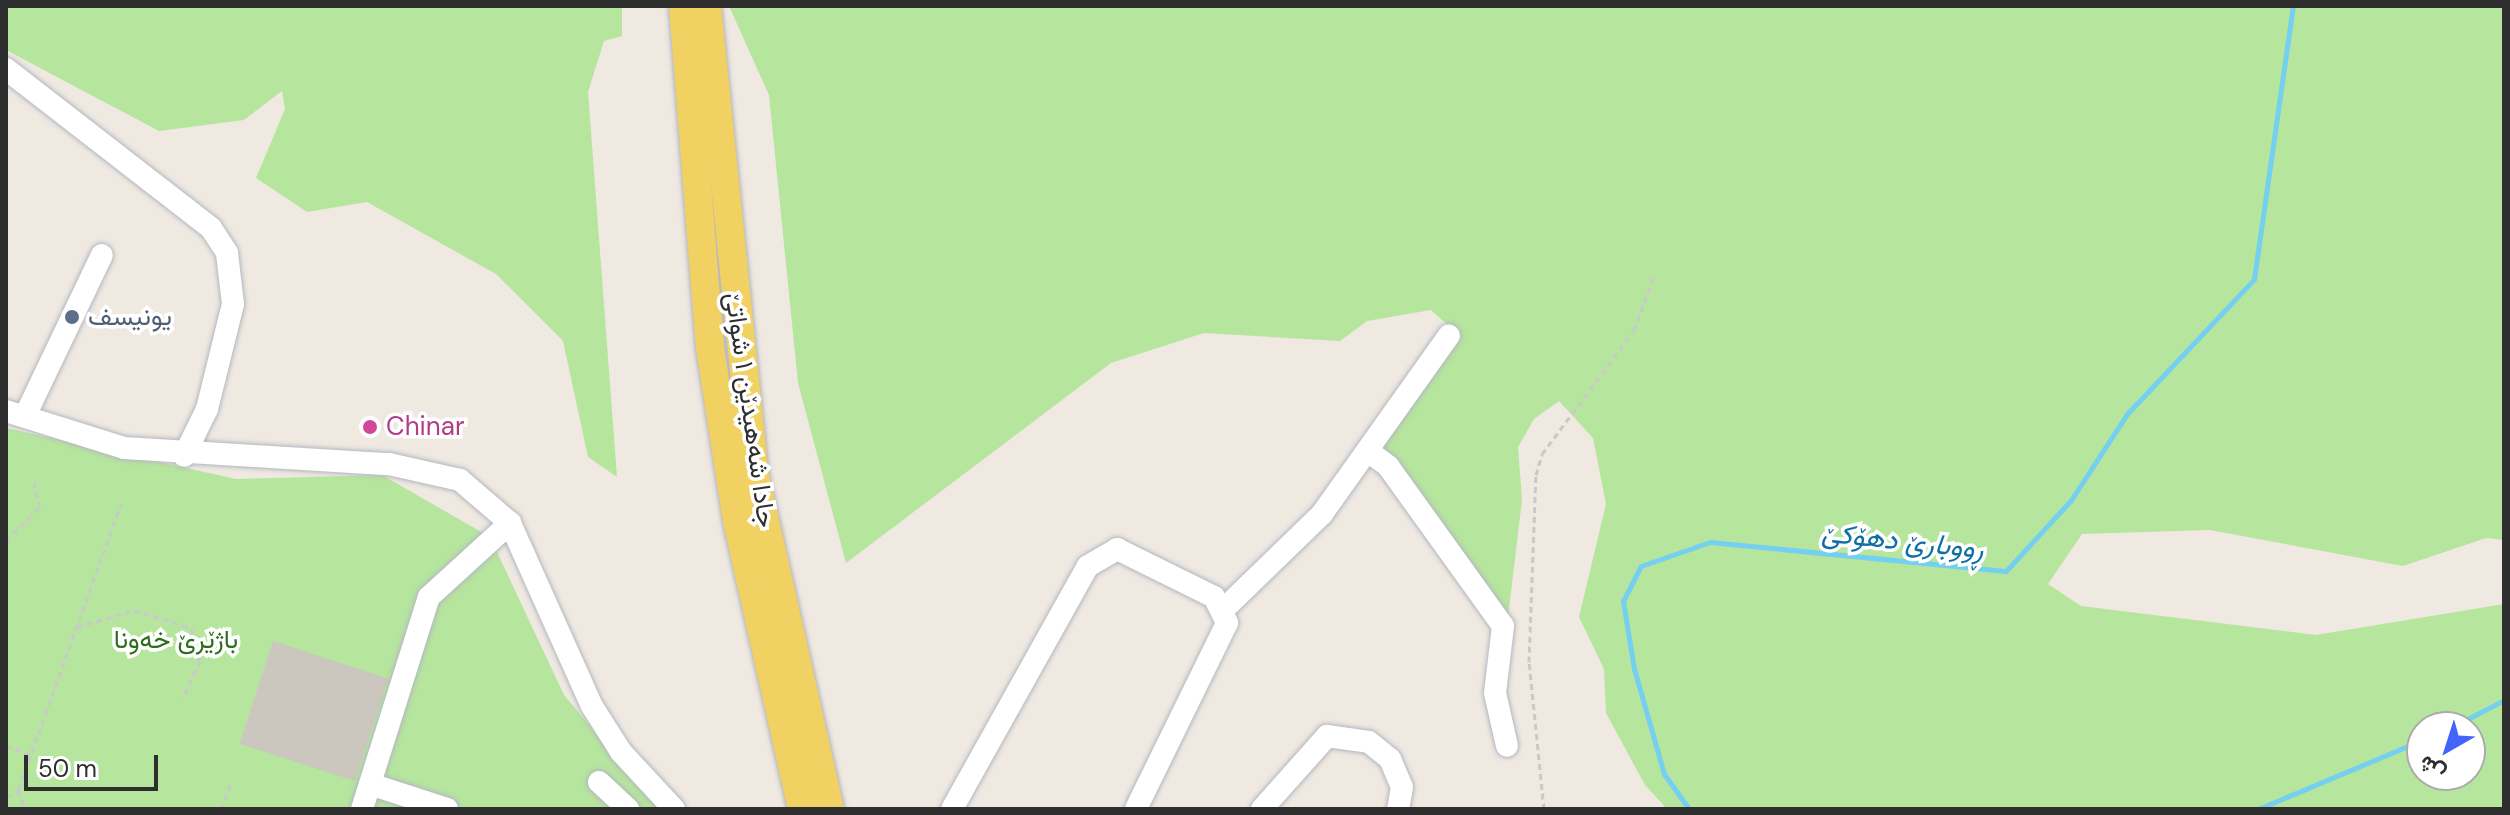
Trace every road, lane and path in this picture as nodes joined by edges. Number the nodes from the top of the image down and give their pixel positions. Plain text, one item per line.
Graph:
1 (683, 6) edge
2 (707, 6) edge
3 (6, 69) edge
4 (702, 91) junction
5 (102, 255) dead end
6 (1655, 274) dead end
7 (1449, 335) dead end
8 (16, 413) edge
9 (1369, 452) junction
10 (184, 456) junction
11 (34, 483) dead end
12 (121, 504) dead end
13 (510, 523) junction
14 (6, 541) edge
15 (1225, 608) junction
16 (77, 627) junction
17 (183, 698) dead end
18 (6, 745) edge
19 (1507, 746) dead end
20 (30, 755) junction
21 (231, 781) dead end
22 (599, 782) dead end
23 (370, 784) junction
24 (18, 790) junction
25 (6, 797) edge
26 (824, 808) edge
27 (25, 809) edge
28 (221, 809) edge
29 (362, 809) edge
30 (447, 809) edge
31 (628, 809) edge
32 (674, 809) edge
33 (952, 809) edge
34 (1136, 809) edge
35 (1262, 809) edge
36 (1398, 809) edge
37 (1544, 809) edge

1 - 4 main road, جادا شەهیدێن ١ شواتێ
2 - 4 main road, جادا شەهیدێن ١ شواتێ
3 - 10 street
4 - 26 main road, جادا شەهیدێن ١ شواتێ
5 - 8 street
6 - 37 path
7 - 9 street
8 - 10 street
9 - 15 street
9 - 19 street
10 - 13 street
11 - 14 path
12 - 16 path
13 - 23 street
13 - 32 street
15 - 33 street
15 - 34 street
16 - 17 path
16 - 20 path
18 - 20 path
20 - 24 path
21 - 28 path
22 - 31 street
23 - 29 street
23 - 30 street
24 - 25 path
24 - 27 path
35 - 36 street

